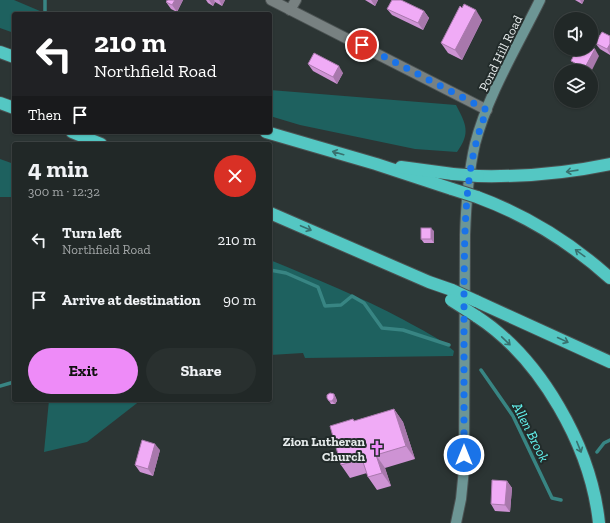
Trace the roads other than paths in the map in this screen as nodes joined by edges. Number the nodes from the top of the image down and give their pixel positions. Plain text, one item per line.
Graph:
1 (271, 0) edge
2 (296, 0) edge
3 (540, 0) edge
4 (290, 10) junction
5 (0, 52) edge
6 (12, 56) edge
7 (0, 103) edge
8 (12, 107) edge
9 (487, 110) junction
10 (77, 134) edge
11 (272, 134) edge
12 (96, 142) edge
13 (376, 164) junction
14 (610, 164) edge
15 (272, 214) edge
16 (610, 278) edge
17 (451, 295) junction
18 (610, 362) edge
19 (456, 523) edge
20 (599, 523) edge

1 - 4 street
2 - 4 street
3 - 9 main road, Pond Hill Road
4 - 9 street
5 - 6 highway
7 - 8 highway
9 - 19 main road, Pond Hill Road
10 - 12 highway
13 -> 11 highway
14 -> 13 highway, bridge
16 -> 13 highway, bridge
15 -> 17 highway
17 -> 18 highway, bridge
17 -> 20 highway, bridge

